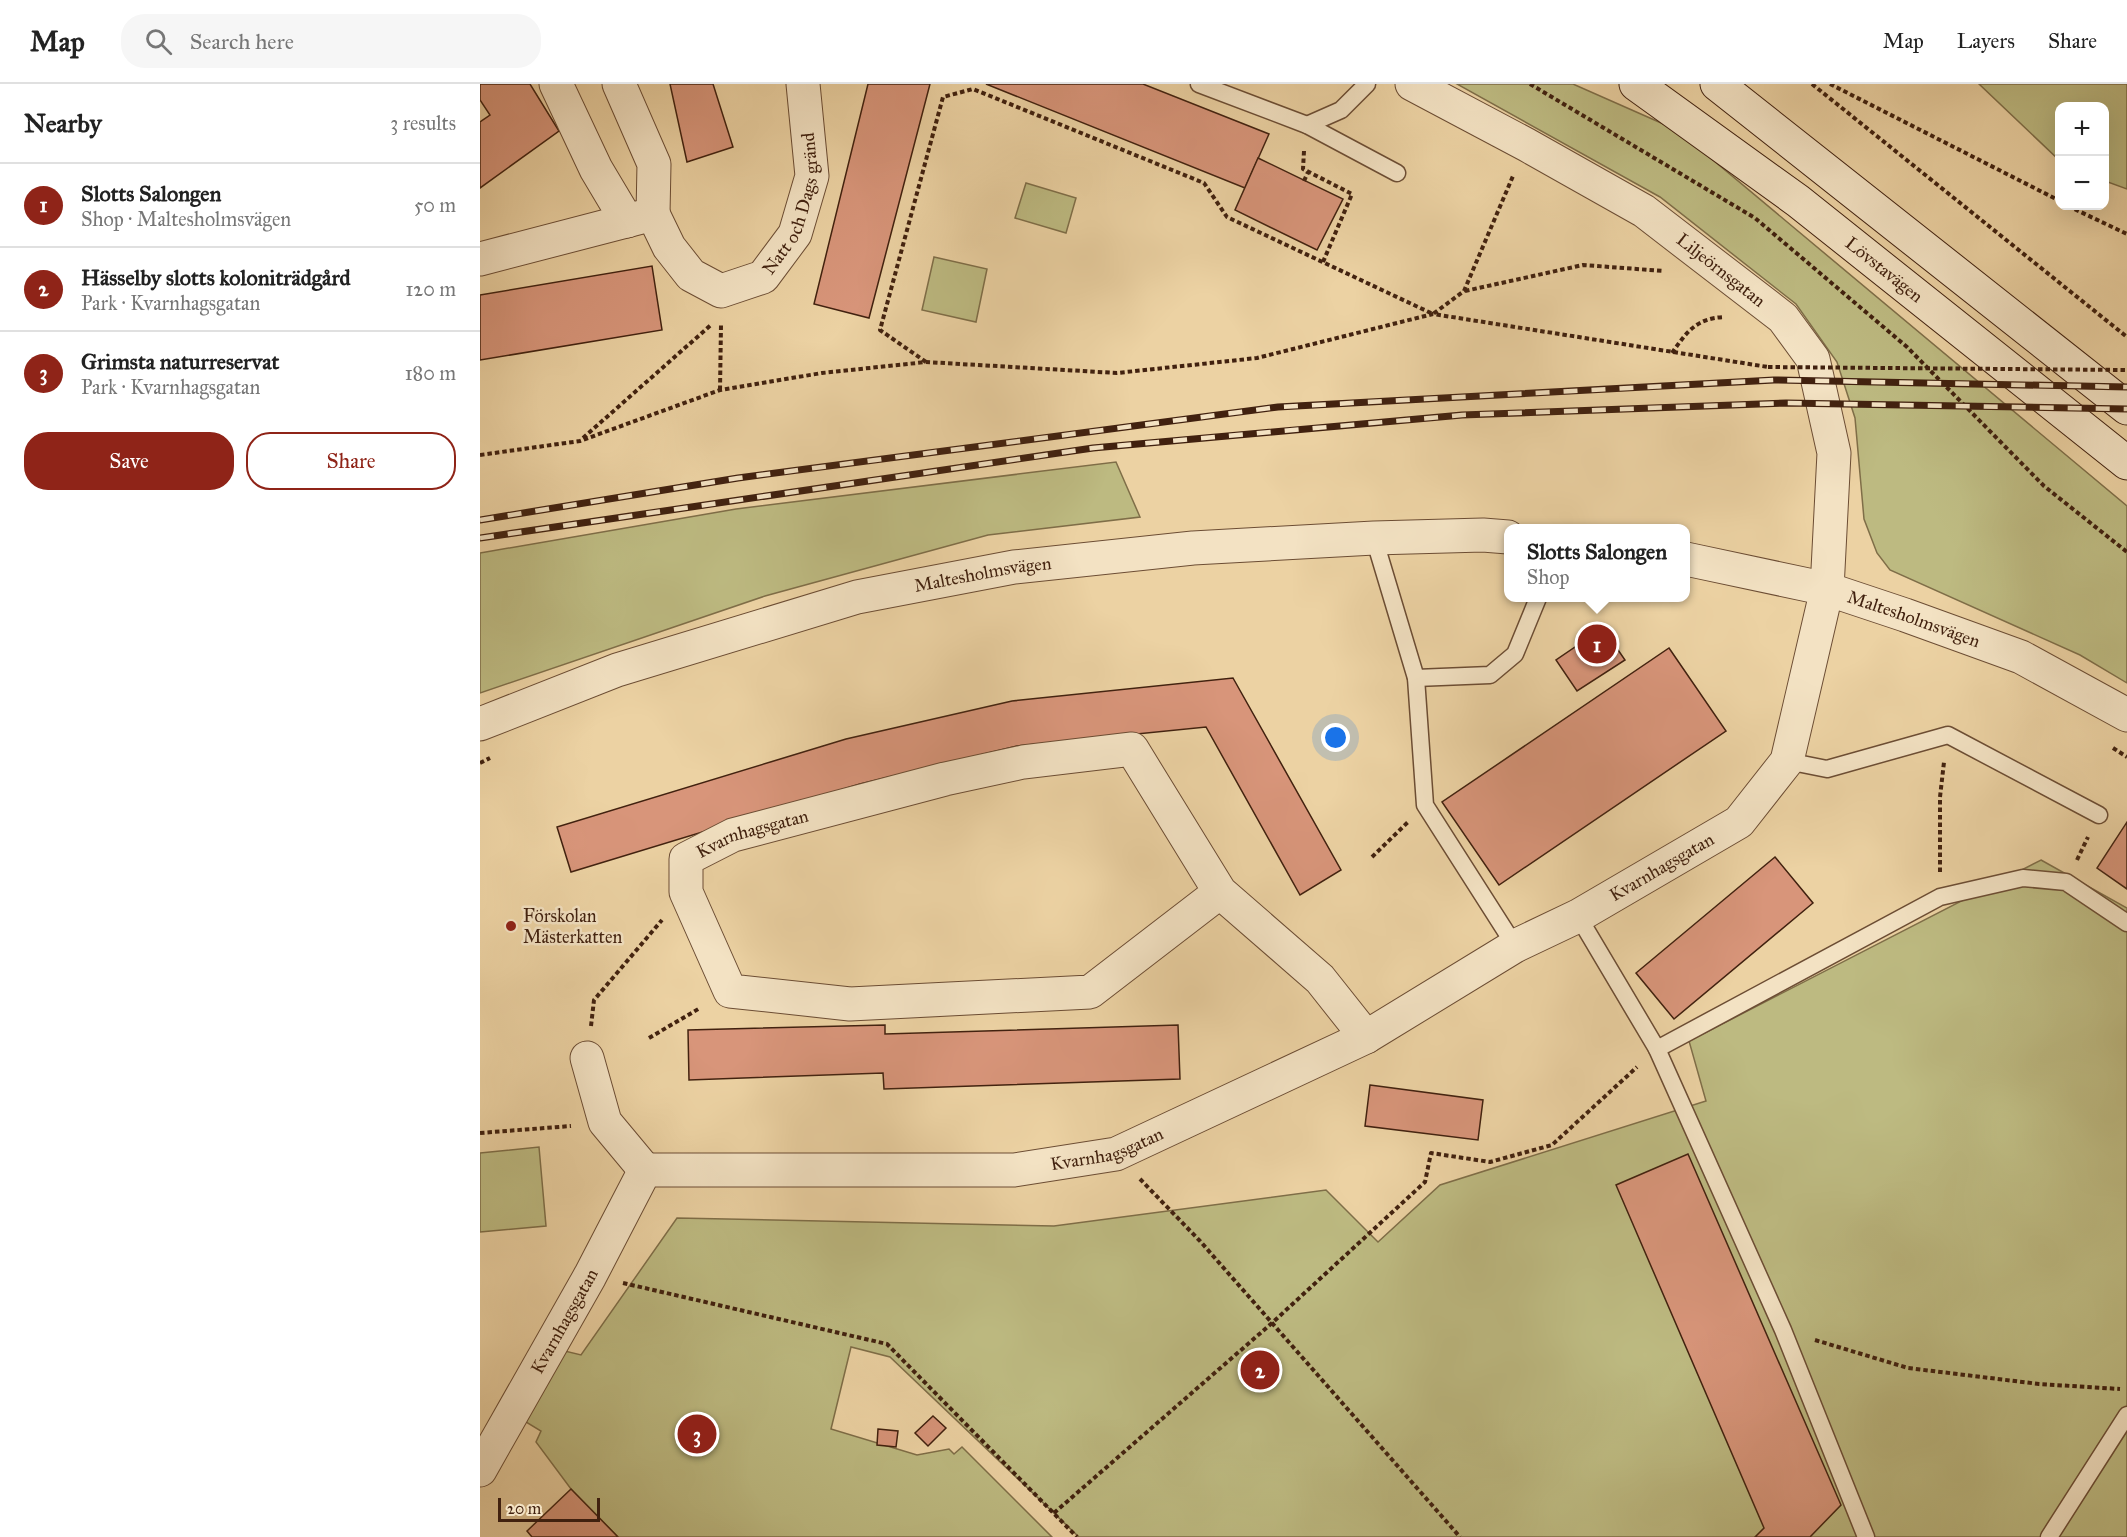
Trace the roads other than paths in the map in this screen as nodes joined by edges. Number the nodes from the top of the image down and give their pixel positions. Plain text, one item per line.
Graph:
1 (556, 84) edge
2 (619, 84) edge
3 (803, 84) edge
4 (1199, 84) edge
5 (1367, 84) edge
6 (1413, 84) edge
7 (1636, 84) edge
8 (1717, 84) edge
9 (1307, 125) junction
10 (1397, 172) dead end
11 (640, 218) junction
12 (480, 259) edge
13 (2127, 408) edge
14 (2127, 462) edge
15 (1504, 537) edge
16 (1374, 538) junction
17 (1690, 561) edge
18 (1827, 589) junction
19 (1536, 602) edge
20 (1416, 678) junction
21 (2127, 715) edge
22 (480, 724) edge
23 (1787, 761) junction
24 (2099, 815) road end
25 (1220, 891) junction
26 (1578, 915) junction
27 (2127, 923) edge
28 (1515, 946) junction
29 (1366, 1037) junction
30 (1657, 1049) junction
31 (587, 1058) road end
32 (645, 1170) junction
33 (2127, 1415) edge
34 (480, 1470) edge
35 (1866, 1537) edge
36 (2049, 1537) edge

1 - 11 street
2 - 11 street
3 - 11 street, Natt och Dags gränd
4 - 9 lane
5 - 9 lane
6 - 18 street, Liljeörnsgatan
7 - 14 street, Lövstavägen
8 - 13 street
9 - 10 lane
11 - 12 street
15 - 16 street, Maltesholmsvägen
16 - 20 lane
16 - 22 street, Maltesholmsvägen
17 - 18 street, Maltesholmsvägen
18 - 21 street, Maltesholmsvägen
18 - 23 street, Kvarnhagsgatan
19 - 20 lane
20 - 28 lane
23 - 24 lane
23 - 26 street, Kvarnhagsgatan
25 - 25 street, Kvarnhagsgatan
25 - 29 street, Kvarnhagsgatan
26 - 28 street, Kvarnhagsgatan
26 - 30 lane
27 - 30 lane
28 - 29 street, Kvarnhagsgatan
29 - 32 street, Kvarnhagsgatan
30 - 35 lane
31 - 32 street
32 - 34 street, Kvarnhagsgatan
33 - 36 lane

